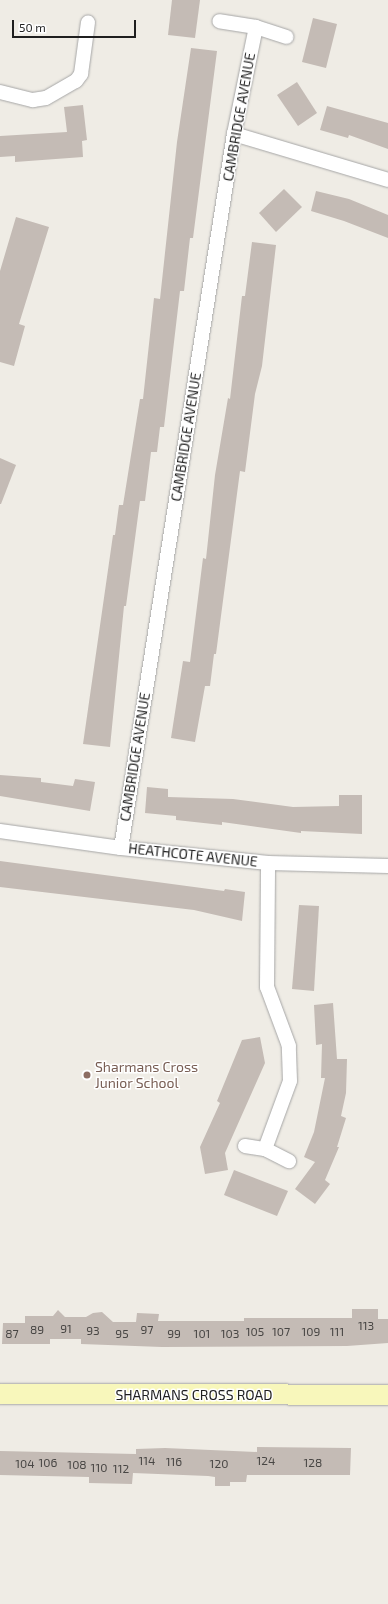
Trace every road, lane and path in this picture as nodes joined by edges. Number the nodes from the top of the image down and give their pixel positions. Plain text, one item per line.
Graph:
1 (219, 21) dead end
2 (88, 22) dead end
3 (256, 26) junction
4 (286, 37) dead end
5 (0, 92) edge
6 (234, 134) junction
7 (388, 180) edge
8 (0, 831) edge
9 (121, 848) junction
10 (268, 863) junction
11 (388, 866) edge
12 (245, 1146) dead end
13 (265, 1149) junction
14 (289, 1161) dead end
15 (0, 1394) edge
16 (388, 1395) edge

1 - 3 street
2 - 5 street
3 - 4 street
3 - 6 street, CAMBRIDGE AVENUE
6 - 7 street
6 - 9 street, CAMBRIDGE AVENUE
8 - 9 street, HEATHCOTE AVENUE
9 - 10 street, HEATHCOTE AVENUE
10 - 11 street, HEATHCOTE AVENUE
10 - 13 street
12 - 13 street
13 - 14 street
15 - 16 street, SHARMANS CROSS ROAD

